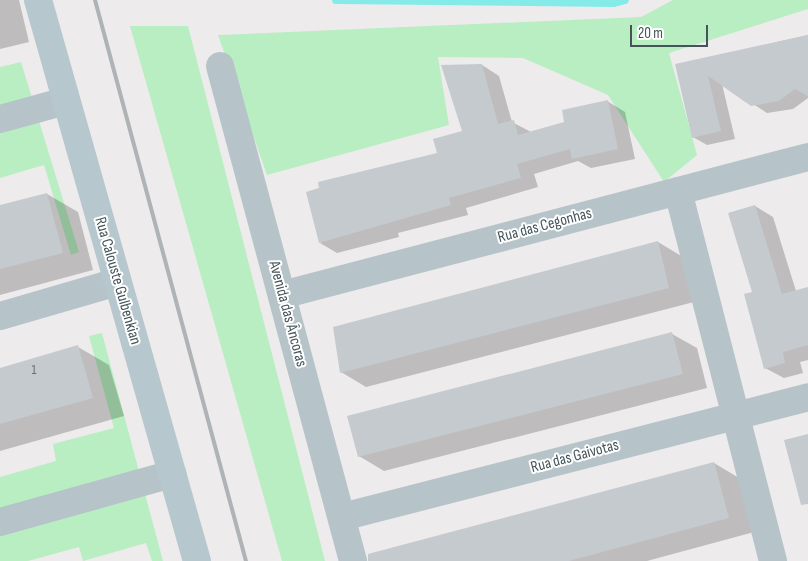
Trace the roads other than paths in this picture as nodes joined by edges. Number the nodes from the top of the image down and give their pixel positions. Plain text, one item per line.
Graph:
1 (38, 0) edge
2 (220, 66) dead end
3 (66, 101) junction
4 (0, 120) edge
5 (808, 157) edge
6 (678, 191) junction
7 (117, 282) junction
8 (282, 295) junction
9 (0, 316) edge
10 (808, 397) edge
11 (735, 416) junction
12 (172, 474) junction
13 (342, 517) junction
14 (0, 522) edge
15 (198, 561) edge
16 (353, 561) edge
17 (773, 561) edge

1 - 3 street, Rua Calouste Gulbenkian
2 - 8 street, Avenida das Âncoras
3 - 4 street
3 - 7 street, Rua Calouste Gulbenkian
5 - 6 street, Rua das Cegonhas
6 - 8 street, Rua das Cegonhas
6 - 11 street
7 - 9 street
7 - 12 street, Rua Calouste Gulbenkian
8 - 13 street, Avenida das Âncoras
10 - 11 street, Rua das Gaivotas
11 - 13 street, Rua das Gaivotas
11 - 17 street
12 - 14 street
12 - 15 street, Rua Calouste Gulbenkian
13 - 16 street, Avenida das Âncoras

